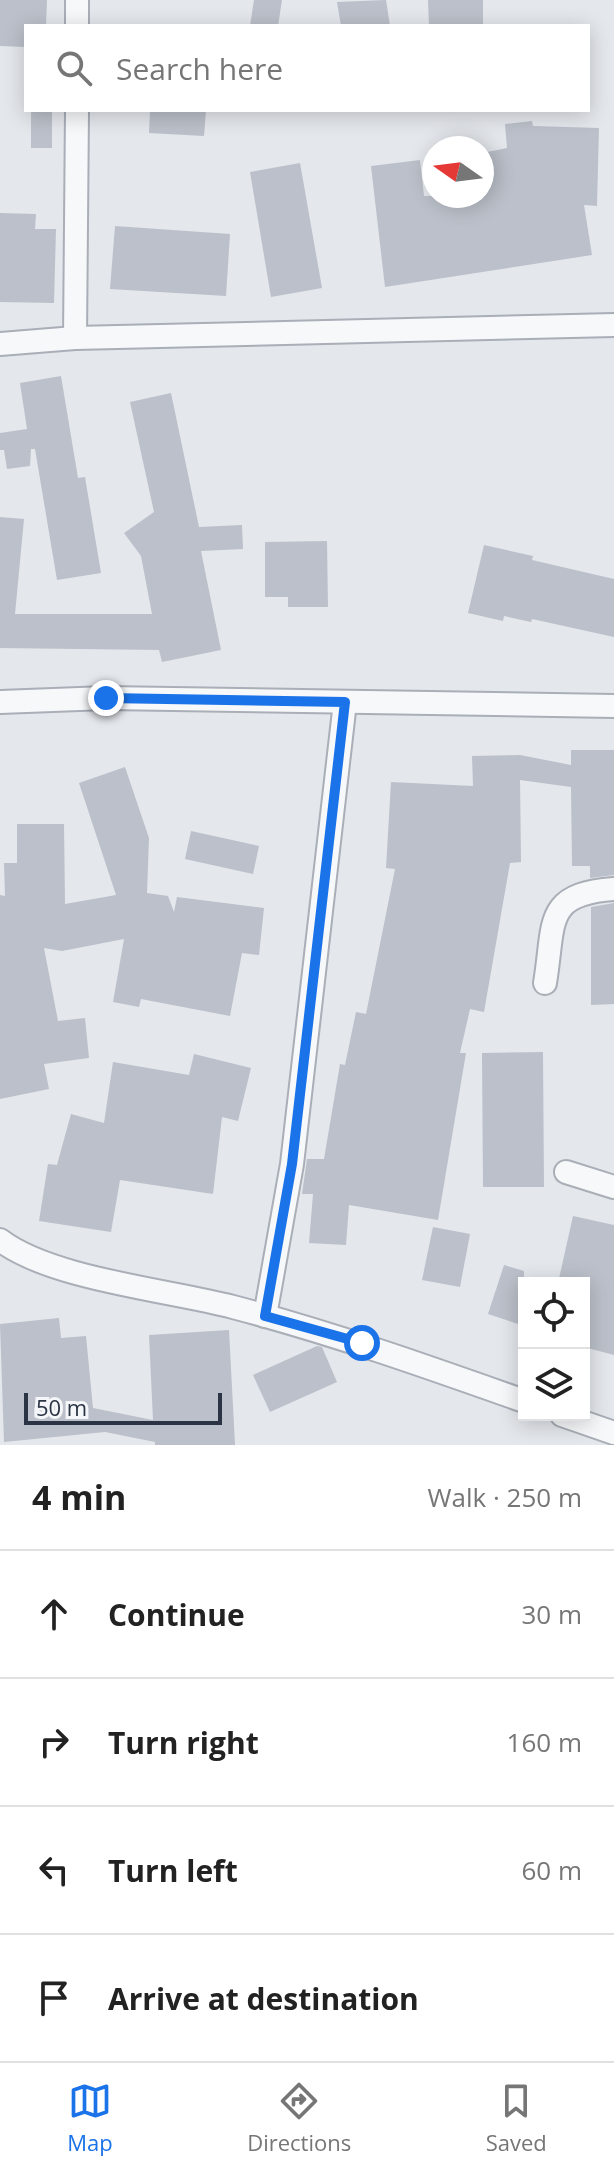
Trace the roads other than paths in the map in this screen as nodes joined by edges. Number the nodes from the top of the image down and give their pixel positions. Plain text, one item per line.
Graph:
1 (77, 0) edge
2 (77, 24) edge
3 (77, 112) edge
4 (614, 325) edge
5 (75, 338) junction
6 (0, 344) edge
7 (0, 702) edge
8 (345, 702) junction
9 (614, 706) edge
10 (614, 889) edge
11 (545, 983) dead end
12 (566, 1172) dead end
13 (614, 1187) edge
14 (0, 1240) edge
15 (265, 1316) junction
16 (518, 1399) edge
17 (579, 1421) edge
18 (614, 1433) edge

1 - 2 street
3 - 5 street
4 - 5 street
5 - 6 street
7 - 8 street
8 - 9 street
8 - 15 street
10 - 11 street
12 - 13 street
14 - 15 street
15 - 16 street
17 - 18 street

